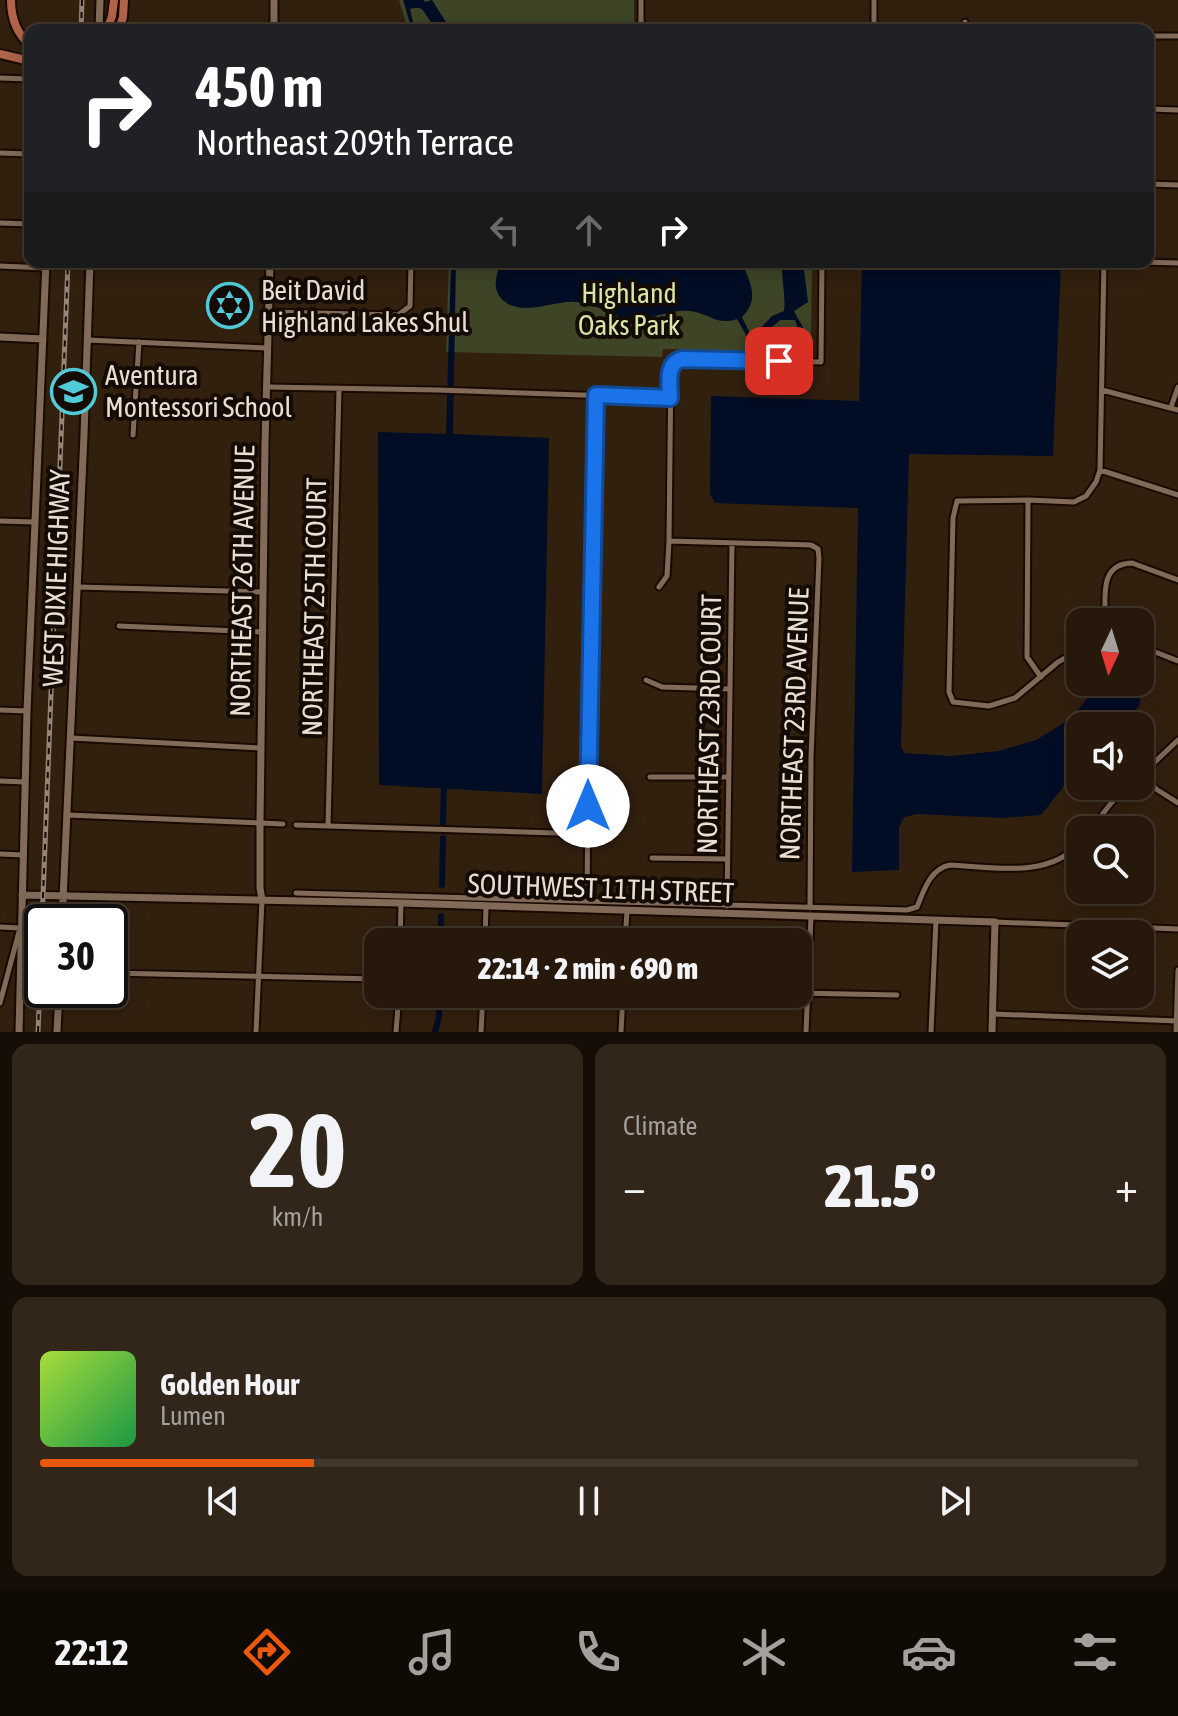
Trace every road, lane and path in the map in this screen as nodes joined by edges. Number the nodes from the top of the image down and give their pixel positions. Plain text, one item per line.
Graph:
1 (11, 0) edge
2 (100, 0) edge
3 (114, 0) edge
4 (124, 0) edge
5 (274, 0) edge
6 (641, 0) edge
7 (874, 0) edge
8 (99, 24) edge
9 (109, 24) edge
10 (121, 24) edge
11 (274, 24) edge
12 (641, 24) edge
13 (874, 24) edge
14 (1154, 36) edge
15 (1178, 36) edge
16 (24, 37) edge
17 (0, 54) edge
18 (24, 60) edge
19 (0, 78) edge
20 (24, 79) edge
21 (1154, 109) edge
22 (1178, 110) edge
23 (0, 153) edge
24 (24, 154) edge
25 (1154, 184) edge
26 (1178, 185) edge
27 (0, 223) edge
28 (24, 224) edge
29 (1154, 262) edge
30 (1178, 263) edge
31 (24, 265) edge
32 (0, 266) edge
33 (46, 268) edge
34 (90, 268) edge
35 (270, 268) edge
36 (411, 268) edge
37 (822, 268) edge
38 (1104, 268) edge
39 (270, 312) junction
40 (0, 337) edge
41 (43, 339) junction
42 (87, 340) junction
43 (139, 342) junction
44 (269, 348) junction
45 (268, 387) junction
46 (1178, 387) edge
47 (339, 389) junction
48 (1102, 390) junction
49 (596, 395) junction
50 (670, 398) junction
51 (1174, 409) edge
52 (133, 435) dead end
53 (1100, 470) junction
54 (1178, 495) edge
55 (1028, 500) junction
56 (0, 521) edge
57 (34, 522) junction
58 (669, 541) junction
59 (732, 543) junction
60 (1178, 580) edge
61 (77, 587) junction
62 (659, 587) dead end
63 (263, 592) junction
64 (1106, 608) edge
65 (119, 626) dead end
66 (263, 632) junction
67 (1154, 652) edge
68 (1066, 658) edge
69 (1178, 661) edge
70 (1041, 677) junction
71 (646, 680) dead end
72 (730, 689) junction
73 (0, 710) edge
74 (27, 711) junction
75 (71, 738) junction
76 (1178, 740) edge
77 (261, 748) junction
78 (1154, 763) edge
79 (650, 777) dead end
80 (727, 777) junction
81 (0, 781) edge
82 (25, 782) junction
83 (1154, 787) edge
84 (1114, 800) edge
85 (1178, 803) edge
86 (68, 815) junction
87 (1101, 816) edge
88 (260, 823) junction
89 (283, 824) dead end
90 (296, 825) dead end
91 (328, 826) junction
92 (588, 834) junction
93 (0, 854) edge
94 (1066, 854) edge
95 (25, 855) junction
96 (652, 858) dead end
97 (727, 859) junction
98 (296, 893) dead end
99 (22, 895) junction
100 (64, 896) junction
101 (262, 900) junction
102 (587, 901) junction
103 (401, 903) junction
104 (63, 904) edge
105 (486, 906) junction
106 (727, 906) junction
107 (627, 911) junction
108 (810, 912) junction
109 (936, 920) junction
110 (995, 922) junction
111 (0, 927) edge
112 (20, 928) junction
113 (400, 928) edge
114 (485, 928) edge
115 (626, 928) edge
116 (810, 928) edge
117 (1178, 929) edge
118 (1178, 970) edge
119 (128, 973) edge
120 (259, 977) junction
121 (364, 979) edge
122 (812, 993) edge
123 (897, 995) dead end
124 (0, 1002) edge
125 (58, 1008) edge
126 (398, 1008) edge
127 (482, 1008) edge
128 (622, 1008) edge
129 (808, 1008) edge
130 (993, 1014) junction
131 (1177, 1021) edge
132 (19, 1032) edge
133 (57, 1032) edge
134 (256, 1032) edge
135 (396, 1032) edge
136 (481, 1032) edge
137 (621, 1032) edge
138 (806, 1032) edge
139 (931, 1032) edge
140 (992, 1032) edge
141 (1176, 1032) edge

1 - 16 main road
2 - 8 street
3 - 9 main road
4 - 10 main road
5 - 11 street
6 - 12 street
7 - 13 street
14 - 15 street
17 - 18 main road
19 - 20 street
21 - 22 street
23 - 24 street
25 - 26 street
27 - 28 street
29 - 30 street
31 - 32 street
33 - 41 street
34 - 42 street, WEST DIXIE HIGHWAY
35 - 39 street, NORTHEAST 26TH AVENUE
36 - 39 street
37 - 50 street
38 - 48 street
39 - 44 street, NORTHEAST 26TH AVENUE
40 - 41 street
41 - 57 street
42 - 43 street
42 - 61 street, WEST DIXIE HIGHWAY
43 - 44 street
43 - 52 street
44 - 45 street, NORTHEAST 26TH AVENUE
45 - 47 street
45 - 63 street, NORTHEAST 26TH AVENUE
46 - 51 street
47 - 49 street
47 - 91 street, NORTHEAST 25TH COURT
48 - 51 street
48 - 53 street
49 - 50 street
49 - 92 street
50 - 58 street
53 - 54 street
53 - 55 street
55 - 70 street
55 - 70 street
56 - 57 street
57 - 74 street
58 - 59 street
58 - 62 street
59 - 72 street, NORTHEAST 23RD COURT
59 - 108 street, NORTHEAST 23RD AVENUE
60 - 64 street
61 - 63 street
61 - 75 street, WEST DIXIE HIGHWAY
63 - 66 street, NORTHEAST 26TH AVENUE
65 - 66 street
66 - 77 street, NORTHEAST 26TH AVENUE
67 - 69 street
68 - 70 street
71 - 72 street
72 - 80 street, NORTHEAST 23RD COURT
73 - 74 street
74 - 82 street
75 - 77 street
75 - 86 street, WEST DIXIE HIGHWAY
76 - 78 street
77 - 88 street, NORTHEAST 26TH AVENUE
79 - 80 street
80 - 97 street, NORTHEAST 23RD COURT
81 - 82 street
82 - 95 street
83 - 85 street
84 - 87 street
86 - 88 street
86 - 100 street, WEST DIXIE HIGHWAY
88 - 89 street
88 - 101 street, NORTHEAST 26TH AVENUE
90 - 91 street
91 - 92 street
92 - 102 street
93 - 95 street
94 - 108 street
95 - 99 street
96 - 97 street
97 - 106 street, NORTHEAST 23RD COURT
98 - 102 street
99 - 100 street, SOUTHWEST 11TH STREET
99 - 112 street
100 - 101 street, SOUTHWEST 11TH STREET
100 - 104 street, WEST DIXIE HIGHWAY
101 - 103 street, SOUTHWEST 11TH STREET
101 - 120 street
102 - 106 street
103 - 105 street, SOUTHWEST 11TH STREET
103 - 113 street
105 - 107 street, SOUTHWEST 11TH STREET
105 - 114 street
106 - 108 street
107 - 108 street, SOUTHWEST 11TH STREET
107 - 115 street
108 - 109 street, SOUTHWEST 11TH STREET
108 - 116 street, NORTHEAST 23RD AVENUE
109 - 110 street, SOUTHWEST 11TH STREET
109 - 139 street
110 - 117 street, SOUTHWEST 11TH STREET
110 - 130 street
111 - 112 street
112 - 124 street
112 - 132 street
118 - 131 street
119 - 120 street
120 - 121 street
120 - 134 street
122 - 123 street
125 - 133 street
126 - 135 street
127 - 136 street
128 - 137 street
129 - 138 street, NORTHEAST 23RD AVENUE
130 - 131 street
130 - 140 street
131 - 141 street

